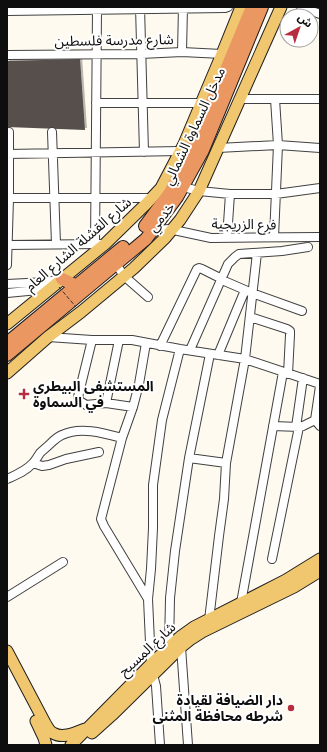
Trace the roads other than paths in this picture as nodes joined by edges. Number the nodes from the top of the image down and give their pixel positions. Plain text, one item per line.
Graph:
1 (228, 7) edge
2 (240, 7) edge
3 (252, 7) edge
4 (262, 7) edge
5 (281, 7) edge
6 (301, 7) edge
7 (140, 8) edge
8 (183, 8) edge
9 (50, 9) edge
10 (93, 9) edge
11 (7, 11) edge
12 (320, 14) edge
13 (182, 52) junction
14 (97, 54) junction
15 (142, 54) junction
16 (222, 54) junction
17 (7, 55) edge
18 (240, 99) junction
19 (275, 99) junction
20 (320, 99) edge
21 (143, 102) junction
22 (96, 103) junction
23 (201, 103) junction
24 (9, 132) dead end
25 (52, 132) dead end
26 (278, 145) junction
27 (218, 148) junction
28 (320, 148) edge
29 (181, 151) junction
30 (96, 152) junction
31 (144, 152) junction
32 (54, 153) junction
33 (8, 154) edge
34 (183, 187) junction
35 (320, 188) edge
36 (199, 191) junction
37 (230, 194) junction
38 (276, 194) junction
39 (8, 198) edge
40 (54, 198) junction
41 (96, 198) junction
42 (152, 198) junction
43 (163, 216) junction
44 (171, 229) junction
45 (149, 235) junction
46 (274, 237) junction
47 (320, 237) edge
48 (226, 238) junction
49 (56, 244) junction
50 (100, 244) junction
51 (8, 245) edge
52 (308, 247) dead end
53 (257, 253) junction
54 (116, 264) junction
55 (7, 265) edge
56 (124, 276) junction
57 (222, 279) junction
58 (7, 284) edge
59 (57, 285) junction
60 (77, 286) junction
61 (7, 292) edge
62 (249, 292) junction
63 (148, 297) dead end
64 (302, 311) dead end
65 (250, 317) junction
66 (7, 324) edge
67 (48, 337) junction
68 (92, 340) junction
69 (119, 340) junction
70 (7, 343) edge
71 (146, 343) junction
72 (160, 346) junction
73 (180, 349) junction
74 (190, 350) junction
75 (214, 354) junction
76 (7, 355) edge
77 (245, 359) junction
78 (7, 373) edge
79 (285, 373) junction
80 (303, 378) junction
81 (320, 385) edge
82 (106, 403) junction
83 (133, 407) junction
84 (317, 423) edge
85 (273, 426) junction
86 (297, 427) junction
87 (122, 438) junction
88 (99, 452) dead end
89 (189, 458) junction
90 (226, 462) junction
91 (33, 463) junction
92 (7, 479) edge
93 (320, 559) edge
94 (272, 560) dead end
95 (63, 562) dead end
96 (320, 571) edge
97 (7, 597) edge
98 (148, 599) junction
99 (241, 603) junction
100 (209, 620) junction
101 (175, 647) junction
102 (7, 651) edge
103 (7, 665) edge
104 (152, 669) junction
105 (86, 729) junction
106 (46, 745) edge
107 (71, 745) edge
108 (80, 745) edge
109 (160, 745) edge
110 (188, 745) edge

1 - 8 street
2 - 16 main road, شارع القشلة الشارع العام
3 - 60 highway, مدخل السماوة الشمالي
4 - 34 highway, مدخل السماوة الشمالي
5 - 18 main road, خدمي
6 - 12 street
7 - 8 street
7 - 10 street
7 - 15 street
8 - 13 street
9 - 10 street
9 - 11 street
10 - 14 street
13 - 15 street, شارع مدرسة فلسطين
13 - 16 street, شارع مدرسة فلسطين
14 - 15 street, شارع مدرسة فلسطين
14 - 17 street, شارع مدرسة فلسطين
14 - 22 street
15 - 21 street
16 - 23 main road, شارع القشلة الشارع العام
18 - 19 street
18 - 27 main road, خدمي
19 - 20 street
19 - 26 street
21 - 22 street
21 - 23 street
21 - 31 street
22 - 30 street
23 - 29 main road, شارع القشلة الشارع العام
24 - 33 street
25 - 32 street
26 - 27 street
26 - 28 street
26 - 38 street
27 - 36 main road, خدمي
29 - 31 street
29 - 42 main road, شارع القشلة الشارع العام
30 - 31 street
30 - 32 street
30 - 41 street
32 - 33 street
32 - 40 street
33 - 39 street
34 - 36 street
34 - 43 highway, مدخل السماوة الشمالي
35 - 38 street
36 - 37 street
36 - 44 main road, خدمي
37 - 38 street
37 - 48 street
38 - 46 street
39 - 40 street
39 - 51 street
40 - 41 street
40 - 49 street
41 - 42 street
41 - 50 street
42 - 50 main road, شارع القشلة الشارع العام
43 - 44 street
43 - 45 highway, مدخل السماوة الشمالي
44 - 45 street
44 - 48 street, فرع الزريجية
44 - 56 main road, خدمي
45 - 54 highway, مدخل السماوة الشمالي
46 - 47 street, فرع الزريجية
46 - 48 street, فرع الزريجية
49 - 50 street
49 - 51 street
50 - 59 main road, شارع القشلة الشارع العام
51 - 55 street
52 - 53 street
53 - 57 street
53 - 62 street
54 - 56 street
54 - 76 highway, مدخل السماوة الشمالي
56 - 63 street
56 - 67 main road, خدمي
57 - 62 street
57 - 72 street
57 - 74 street
58 - 59 street
59 - 60 highway
59 - 61 street
59 - 66 main road, شارع القشلة الشارع العام
60 - 70 highway, مدخل السماوة الشمالي
62 - 64 street
62 - 65 street
62 - 75 street
65 - 77 street
65 - 79 street
67 - 68 street
67 - 78 main road, خدمي
68 - 69 street
68 - 82 street
69 - 71 street
69 - 82 street
71 - 72 street
71 - 83 street
72 - 73 street
73 - 74 street
73 - 98 street
74 - 75 street
75 - 77 street
75 - 89 street
77 - 79 street
77 - 90 street
79 - 80 street
79 - 85 street
80 - 81 street
80 - 86 street
81 - 84 street
82 - 83 street
83 - 87 street
84 - 86 street
85 - 86 street
85 - 99 street
86 - 94 street
87 - 91 street
87 - 98 street
88 - 91 street
89 - 90 street
89 - 101 street
90 - 100 street
91 - 92 street
93 - 99 main road, شارع المسبح
95 - 97 street
96 - 101 main road, شارع المسبح
98 - 104 street
99 - 100 main road, شارع المسبح
100 - 101 main road, شارع المسبح
101 - 104 main road, شارع المسبح
101 - 110 street
102 - 105 main road
103 - 106 main road
104 - 105 main road, شارع المسبح
104 - 108 main road, شارع المسبح
104 - 109 street
105 - 107 main road, شارع المسبح

